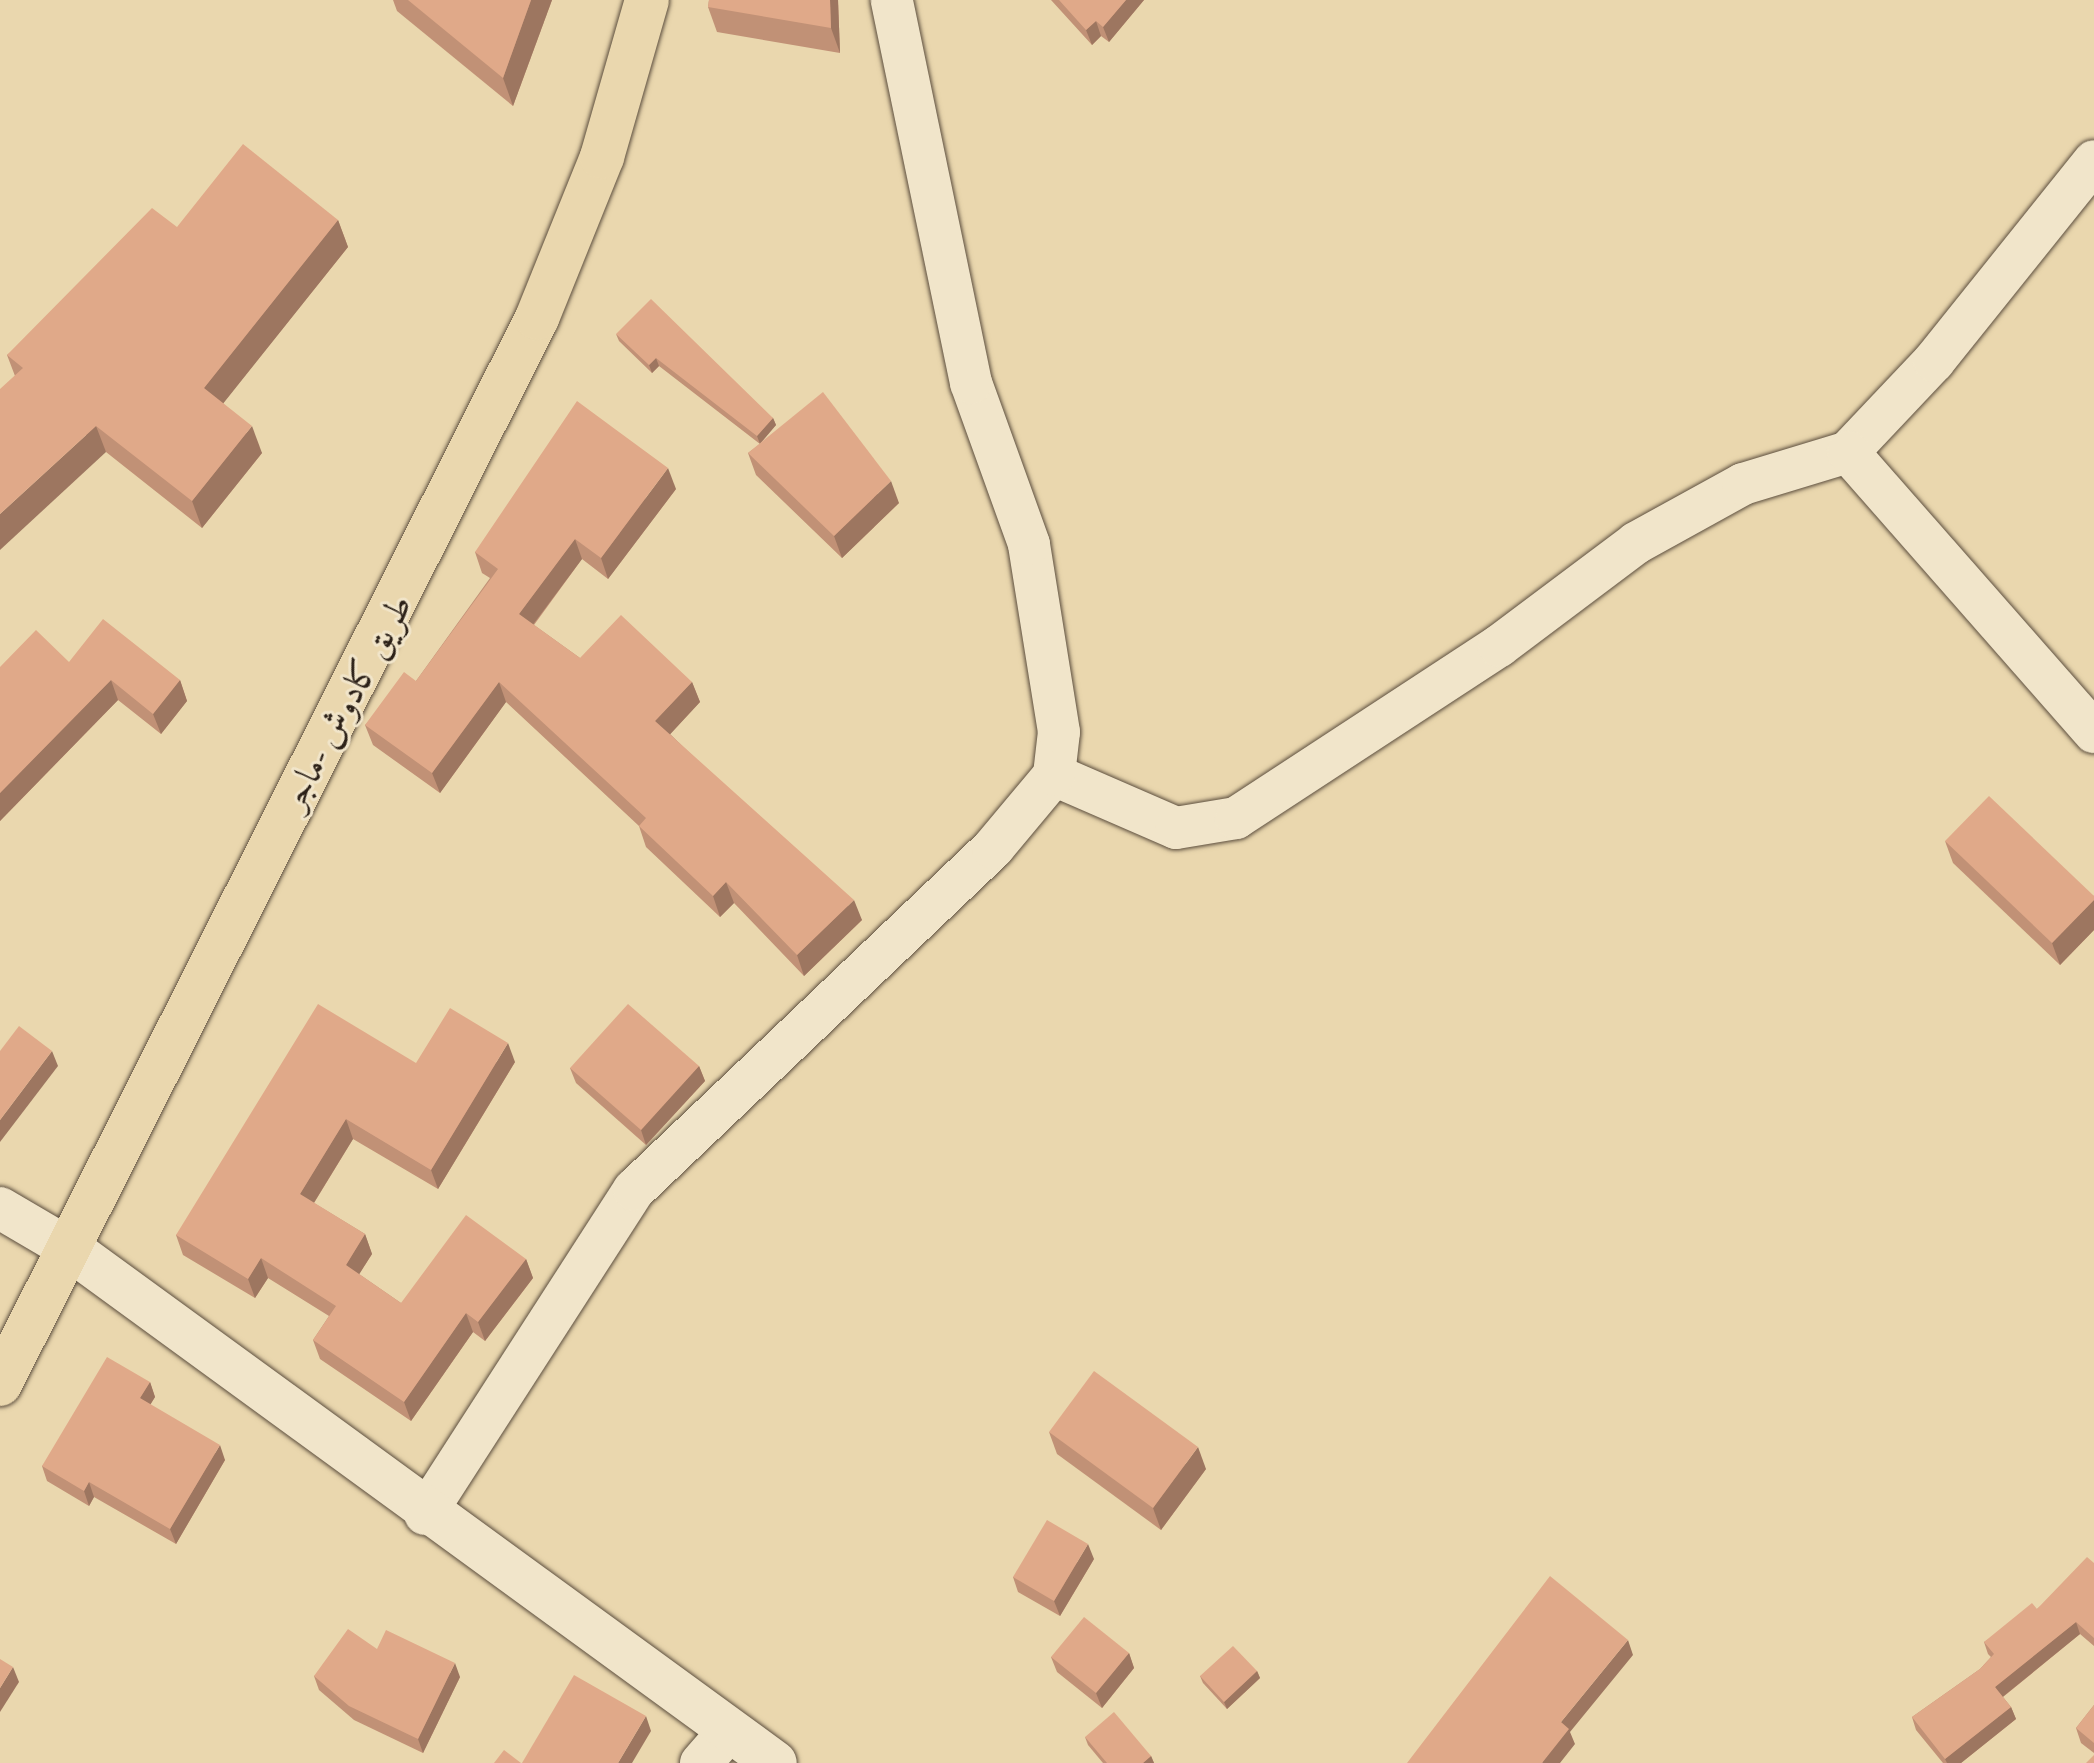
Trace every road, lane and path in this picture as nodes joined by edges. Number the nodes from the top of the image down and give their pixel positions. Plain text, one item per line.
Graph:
1 (647, 0) edge
2 (892, 0) edge
3 (2094, 161) edge
4 (1848, 452) junction
5 (2094, 732) edge
6 (1054, 775) junction
7 (0, 1208) edge
8 (70, 1249) junction
9 (0, 1384) edge
10 (425, 1514) junction
11 (730, 1730) junction
12 (701, 1763) edge
13 (775, 1763) edge

1 - 8 highway, طريق كادوش -ماجر
2 - 6 street
3 - 4 street
4 - 5 street
4 - 6 street
6 - 10 street
7 - 8 street
8 - 9 highway, طريق كادوش -ماجر
8 - 10 street
10 - 11 street
11 - 12 street
11 - 13 street

